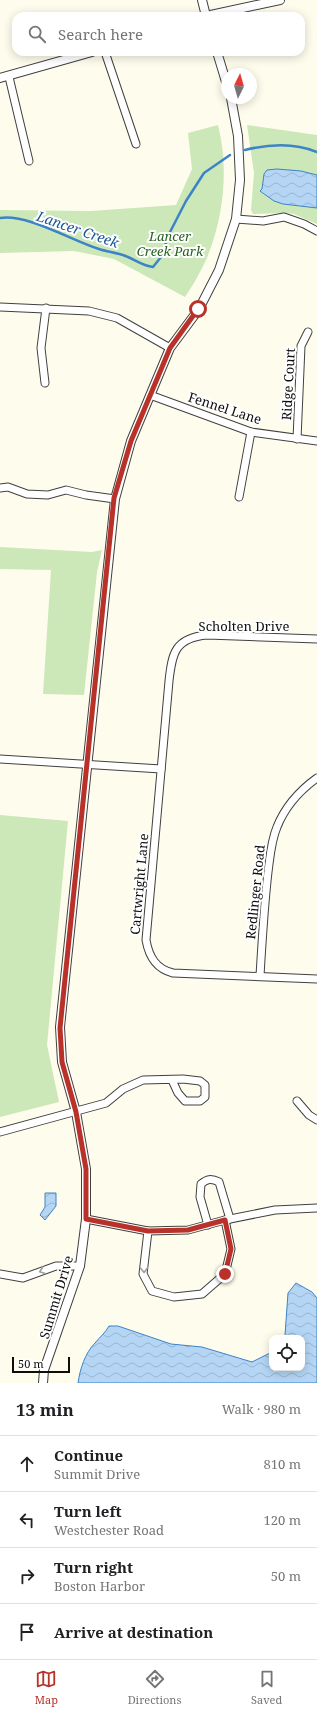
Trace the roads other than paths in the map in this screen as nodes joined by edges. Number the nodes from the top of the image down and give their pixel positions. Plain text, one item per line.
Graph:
1 (202, 0) edge
2 (280, 0) edge
3 (205, 12) edge
4 (224, 12) edge
5 (78, 56) edge
6 (106, 56) edge
7 (218, 56) edge
8 (222, 68) edge
9 (9, 76) junction
10 (0, 78) edge
11 (232, 104) edge
12 (136, 144) dead end
13 (29, 161) dead end
14 (236, 219) junction
15 (317, 231) edge
16 (0, 307) edge
17 (46, 308) junction
18 (308, 332) dead end
19 (170, 348) junction
20 (45, 383) dead end
21 (150, 395) junction
22 (251, 432) junction
23 (297, 438) junction
24 (317, 441) edge
25 (0, 488) edge
26 (239, 497) dead end
27 (114, 498) junction
28 (317, 639) edge
29 (0, 758) edge
30 (87, 764) junction
31 (161, 769) junction
32 (317, 778) edge
33 (260, 976) junction
34 (317, 979) edge
35 (172, 1080) junction
36 (297, 1101) dead end
37 (76, 1112) junction
38 (317, 1120) edge
39 (0, 1132) edge
40 (317, 1208) edge
41 (86, 1219) junction
42 (228, 1220) junction
43 (208, 1225) junction
44 (148, 1231) junction
45 (80, 1266) junction
46 (0, 1274) edge
47 (43, 1383) edge

1 - 3 street
2 - 4 street
5 - 9 street
6 - 12 street
7 - 8 street
9 - 10 street
9 - 13 street
11 - 14 street, Summit Drive
14 - 15 street
14 - 19 street, Summit Drive
16 - 17 street
17 - 19 street
17 - 20 street
18 - 23 street, Ridge Court
19 - 21 street, Summit Drive
21 - 22 street, Fennel Lane
21 - 27 street, Summit Drive
22 - 23 street, Fennel Lane
22 - 26 street
23 - 24 street, Fennel Lane
25 - 27 street
27 - 30 street, Summit Drive
28 - 31 street, Scholten Drive
29 - 30 street
30 - 31 street
30 - 37 street, Summit Drive
31 - 33 street, Cartwright Lane
32 - 33 street, Redlinger Road
33 - 34 street, Cartwright Lane
35 - 35 street
35 - 37 street
36 - 38 street
37 - 39 street
37 - 41 street, Summit Drive
40 - 42 street
41 - 44 street
41 - 45 street, Summit Drive
42 - 43 street
42 - 43 street
44 -> 42 street
43 - 44 street
45 -> 46 street
45 - 47 street, Summit Drive

